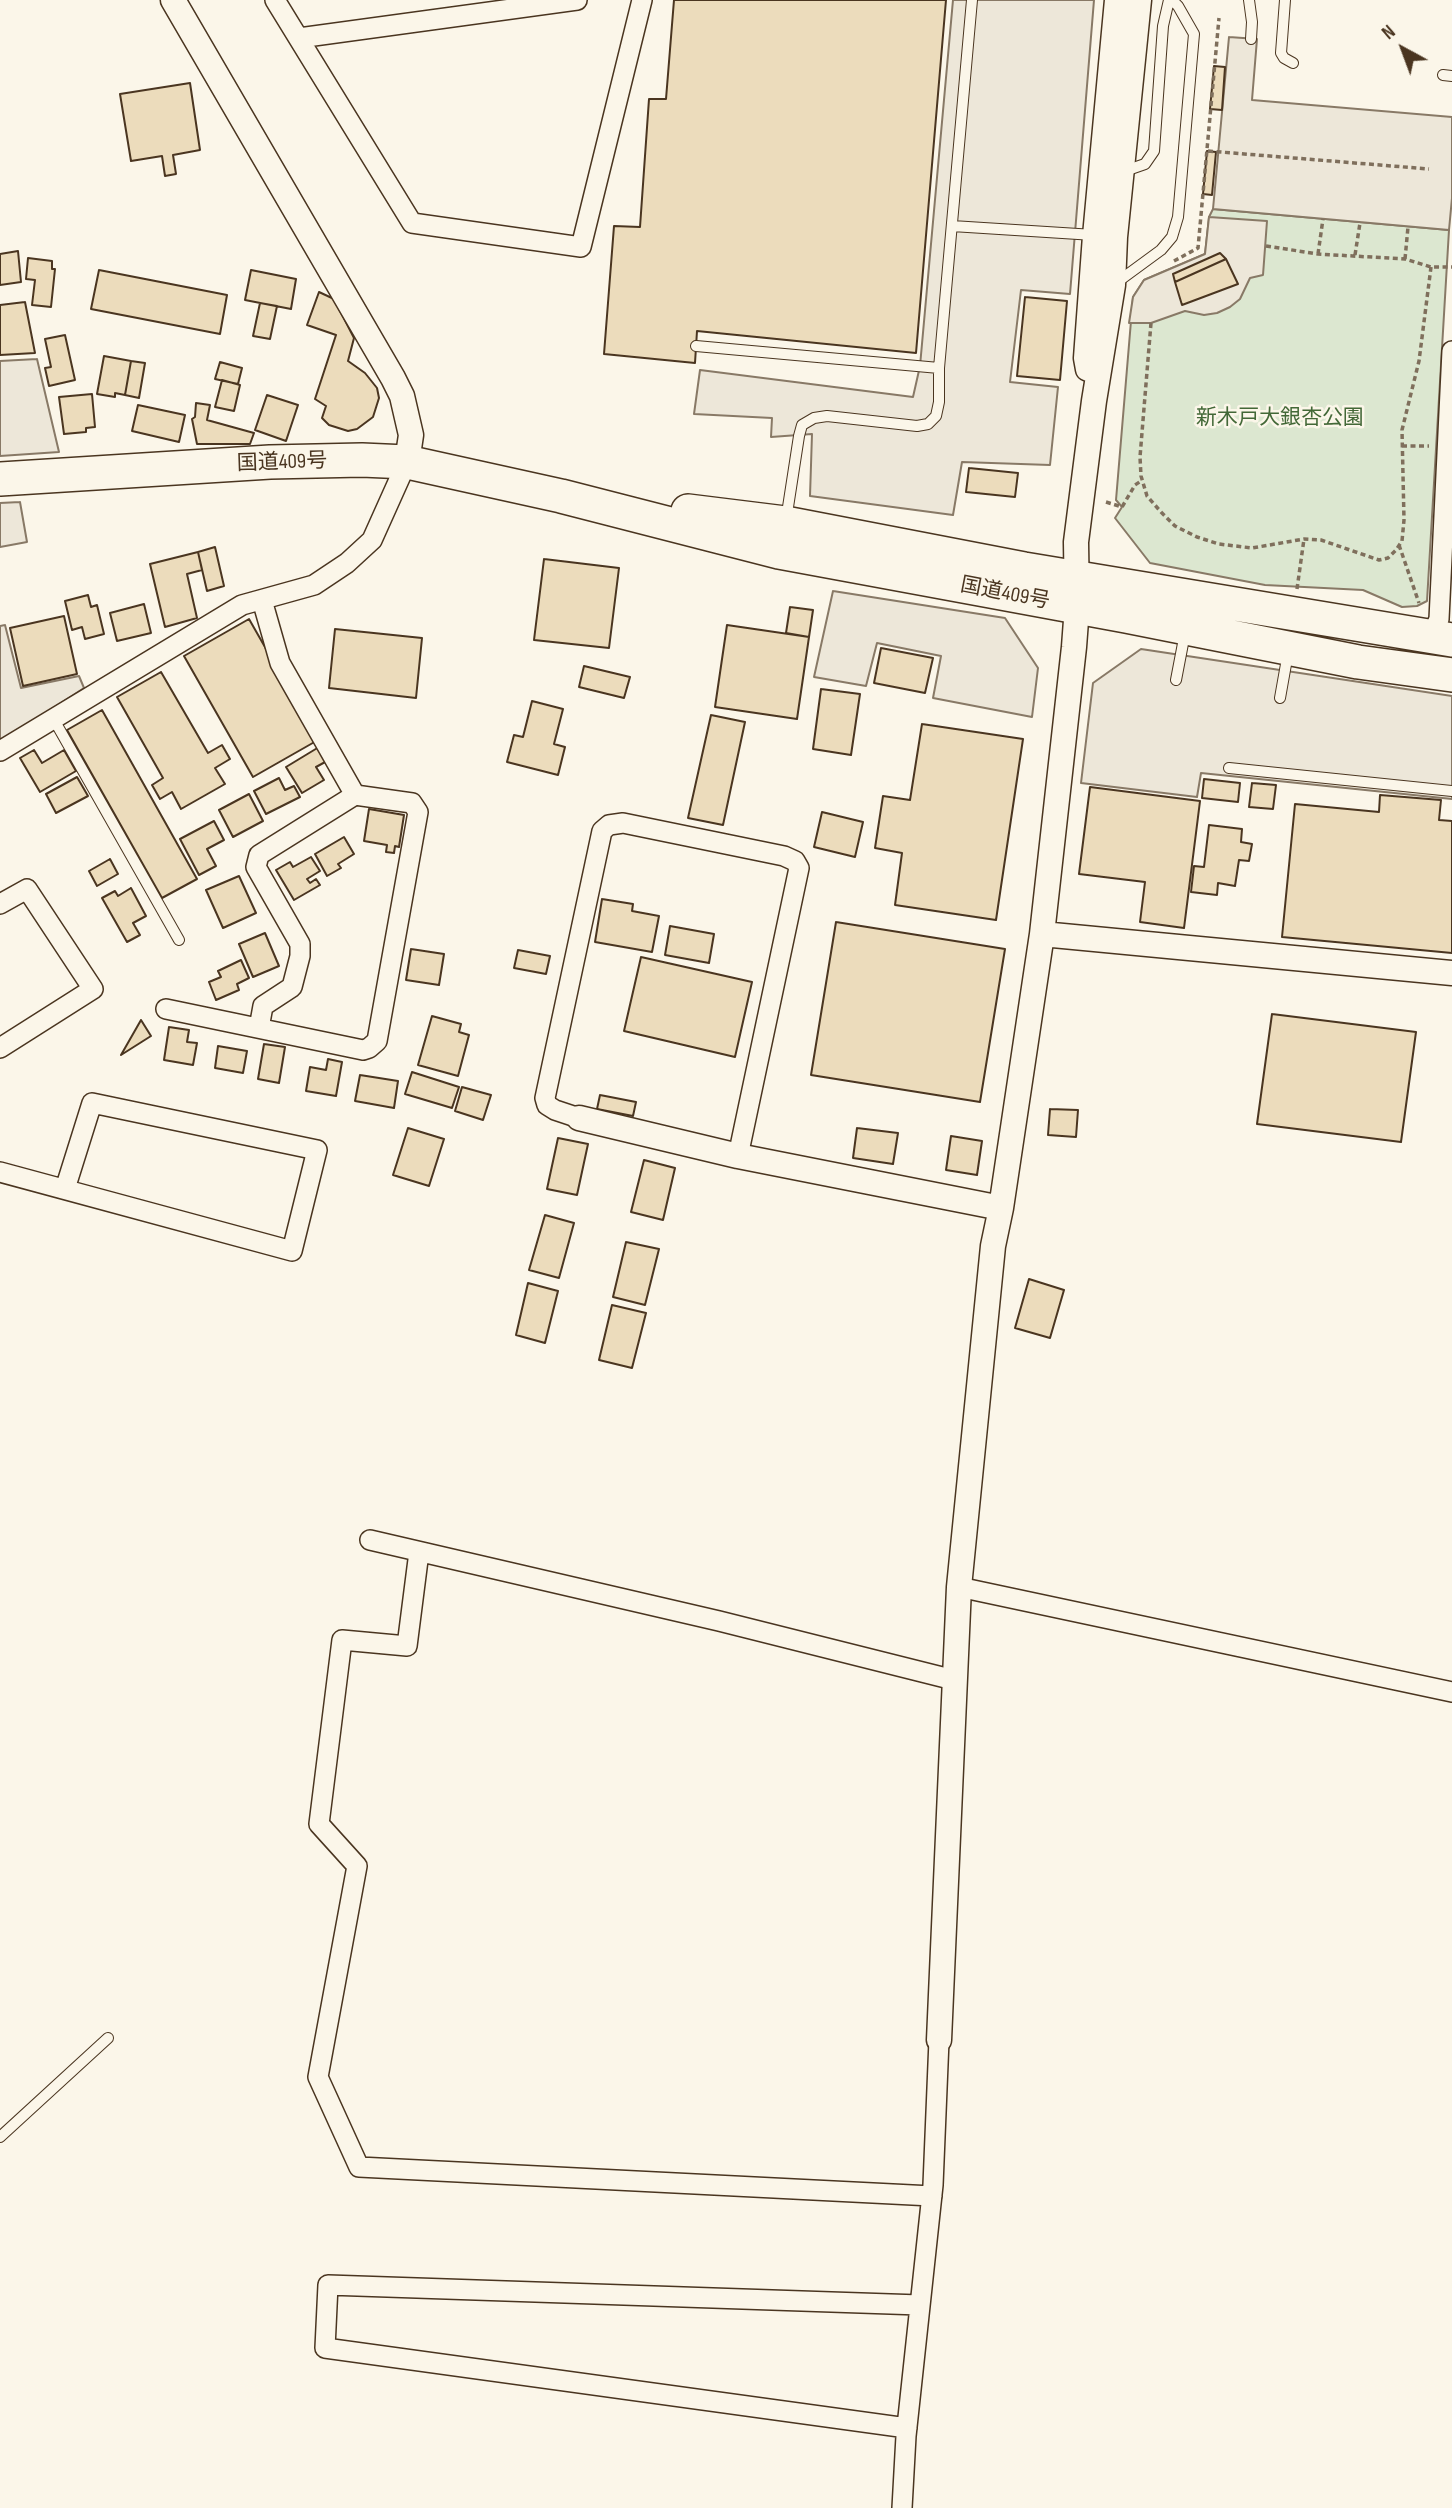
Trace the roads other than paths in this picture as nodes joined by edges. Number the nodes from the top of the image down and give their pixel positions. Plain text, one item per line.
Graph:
1 (173, 0) edge
2 (275, 0) edge
3 (577, 0) edge
4 (642, 0) edge
5 (972, 0) edge
6 (1117, 0) edge
7 (1139, 0) edge
8 (1171, 0) edge
9 (1249, 0) edge
10 (1285, 0) edge
11 (299, 38) junction
12 (1251, 39) dead end
13 (1293, 63) dead end
14 (1121, 173) junction
15 (952, 226) junction
16 (1105, 236) junction
17 (1113, 285) junction
18 (696, 346) dead end
19 (1452, 351) edge
20 (939, 368) junction
21 (1094, 401) junction
22 (407, 462) junction
23 (0, 479) edge
24 (1449, 489) edge
25 (561, 496) junction
26 (785, 523) junction
27 (1077, 593) junction
28 (262, 600) junction
29 (1186, 627) junction
30 (1435, 630) edge
31 (1289, 648) junction
32 (1452, 675) edge
33 (1175, 680) dead end
34 (1280, 698) dead end
35 (54, 718) junction
36 (0, 751) edge
37 (1229, 768) dead end
38 (1452, 790) edge
39 (355, 795) junction
40 (0, 904) edge
41 (1042, 934) junction
42 (179, 940) dead end
43 (1452, 973) edge
44 (166, 1009) dead end
45 (259, 1028) junction
46 (0, 1048) edge
47 (579, 1118) joint
48 (738, 1156) junction
49 (0, 1172) edge
50 (65, 1189) junction
51 (1001, 1208) junction
52 (370, 1540) dead end
53 (419, 1552) junction
54 (959, 1587) junction
55 (954, 1680) junction
56 (1452, 1692) edge
57 (108, 2038) dead end
58 (939, 2040) joint
59 (0, 2137) edge
60 (932, 2196) junction
61 (920, 2305) junction
62 (907, 2428) junction
63 (902, 2508) edge

1 - 22 street
2 - 11 street
3 - 11 street
4 - 11 street
5 - 15 lane
6 - 16 street
7 - 14 street
8 - 14 lane
8 - 17 lane
9 - 12 lane
10 - 13 lane
14 - 16 street
15 - 16 lane
15 - 20 lane
16 - 17 street
16 - 21 street
17 - 21 street
18 - 20 lane
19 - 24 street
20 - 26 lane
21 - 27 street
22 - 23 highway, 国道409号
22 - 25 highway, 国道409号
22 - 28 street
24 - 30 street
25 - 26 highway, 国道409号
25 - 27 highway, 国道409号
26 - 27 highway, 国道409号
27 - 29 highway, 国道409号
27 - 30 highway, 国道409号
27 - 41 street
28 - 35 street
28 - 39 street
29 - 31 highway, 国道409号
29 - 33 lane
31 - 32 highway, 国道409号
31 - 34 lane
35 - 36 street
35 - 42 lane
37 - 38 lane
39 - 45 street
39 - 45 street
40 - 46 street
41 - 43 street
41 - 51 street
44 - 45 street
47 - 48 street
47 - 48 street
48 - 51 street
49 - 50 street
50 - 50 street
51 - 54 street
52 - 53 street
53 - 55 street
53 - 60 street
54 - 55 street
54 - 56 street
55 - 58 street
57 - 59 lane
58 - 60 street
60 - 61 street
61 - 62 street
61 - 62 street
62 - 63 street

